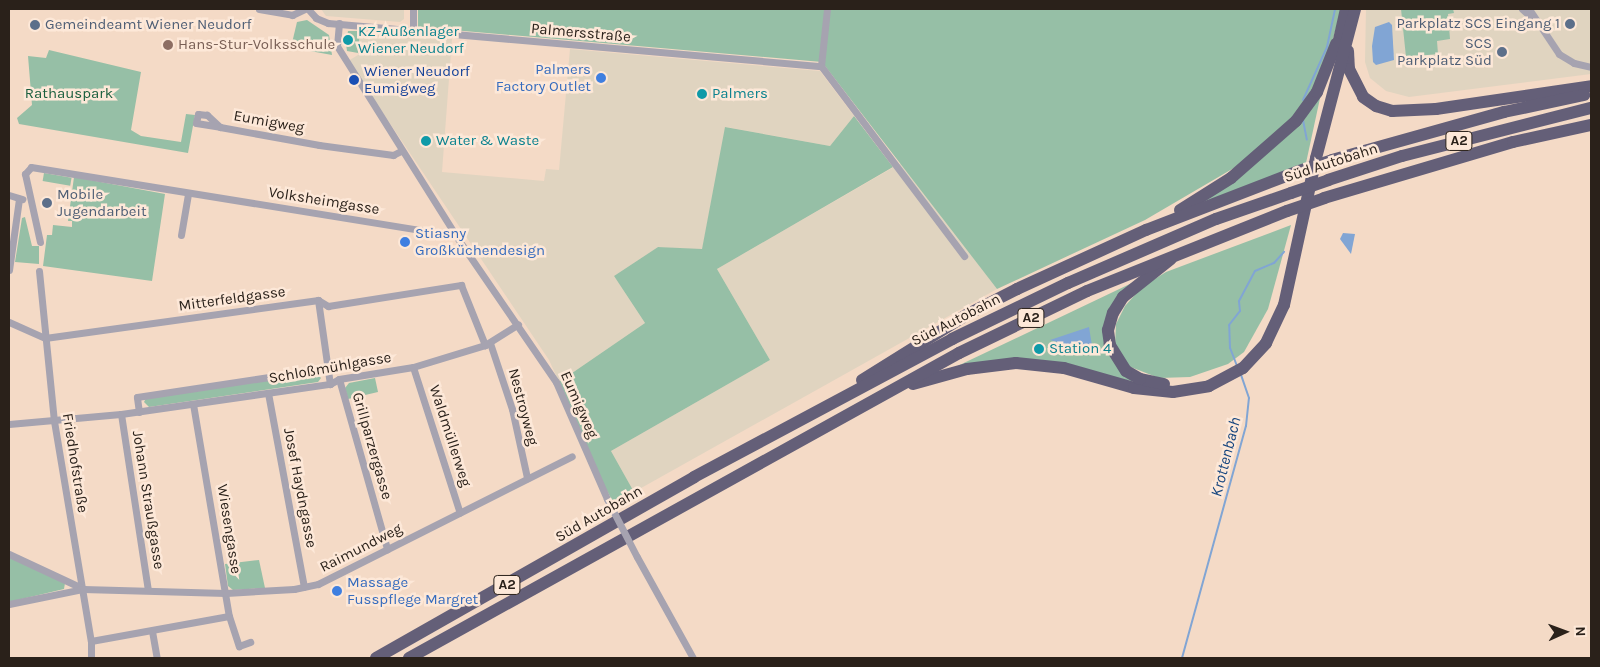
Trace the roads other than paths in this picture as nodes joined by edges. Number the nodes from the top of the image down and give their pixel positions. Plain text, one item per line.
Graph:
1 (259, 9) edge
2 (307, 9) edge
3 (413, 9) edge
4 (827, 9) edge
5 (1346, 9) edge
6 (1355, 9) edge
7 (1522, 9) edge
8 (1529, 9) edge
9 (1534, 19) junction
10 (339, 23) junction
11 (1352, 24) junction
12 (413, 30) junction
13 (1340, 32) junction
14 (821, 66) junction
15 (1591, 67) edge
16 (1591, 86) edge
17 (1591, 93) edge
18 (1591, 108) edge
19 (1591, 125) edge
20 (220, 127) dead end
21 (401, 151) junction
22 (188, 194) junction
23 (9, 195) edge
24 (19, 198) junction
25 (30, 200) junction
26 (1146, 230) junction
27 (181, 235) dead end
28 (456, 236) junction
29 (40, 242) dead end
30 (1178, 252) junction
31 (964, 256) dead end
32 (9, 270) edge
33 (39, 271) dead end
34 (460, 285) joint
35 (318, 300) junction
36 (9, 322) edge
37 (518, 324) junction
38 (45, 338) junction
39 (488, 344) junction
40 (1248, 358) junction
41 (413, 367) junction
42 (328, 368) junction
43 (1232, 371) junction
44 (339, 380) junction
45 (330, 384) junction
46 (888, 391) junction
47 (268, 393) junction
48 (839, 397) junction
49 (193, 404) junction
50 (139, 412) junction
51 (121, 414) junction
52 (54, 421) junction
53 (9, 424) edge
54 (572, 456) dead end
55 (527, 478) junction
56 (460, 513) junction
57 (387, 549) junction
58 (9, 554) edge
59 (304, 587) junction
60 (83, 588) junction
61 (148, 590) junction
62 (226, 593) junction
63 (9, 604) edge
64 (229, 616) junction
65 (152, 631) junction
66 (91, 641) junction
67 (250, 642) dead end
68 (91, 658) edge
69 (157, 658) edge
70 (376, 658) edge
71 (409, 658) edge
72 (693, 658) edge

1 - 2 street
2 - 10 street
3 - 12 street
4 - 14 street
5 - 13 highway
6 - 11 highway
7 - 9 street
8 - 9 street
9 - 15 street
10 - 12 street, Palmersstraße
10 - 21 street, Eumigweg
11 - 16 highway
11 - 40 highway
12 - 14 street, Palmersstraße
13 - 26 highway
13 - 40 highway
14 - 31 street
17 - 26 highway, bridge
18 - 48 highway, Süd Autobahn / A2, bridge
19 - 30 highway, Süd Autobahn / A2, bridge
20 - 21 street, Eumigweg
21 - 28 street, Eumigweg
22 - 25 street, Volksheimgasse
22 - 27 street
22 - 28 street, Volksheimgasse
23 - 24 street
24 - 25 street
24 - 32 street
25 - 29 street
26 - 48 highway
28 - 37 street, Eumigweg
30 - 43 highway
30 - 46 highway, Süd Autobahn / A2
33 - 38 street, Friedhofstraße
34 - 35 street, Mitterfeldgasse
34 - 39 street, Nestroyweg
35 - 38 street, Mitterfeldgasse
35 - 42 street, Grillparzergasse
36 - 38 street
37 - 39 street, Schloßmühlgasse
37 - 72 street, Eumigweg, bridge
38 - 52 street, Friedhofstraße
39 - 41 street, Schloßmühlgasse
39 - 55 street, Nestroyweg
40 - 43 highway
41 - 44 street, Schloßmühlgasse
41 - 56 street, Waldmüllerweg
42 - 45 street, Grillparzergasse
42 - 50 street, Schloßmühlgasse
43 - 46 highway
44 - 45 street, Schloßmühlgasse
44 - 57 street, Grillparzergasse
45 - 47 street, Schloßmühlgasse
46 - 71 highway, Süd Autobahn / A2
47 - 49 street, Schloßmühlgasse
47 - 59 street, Josef Haydngasse
48 - 70 highway, Süd Autobahn / A2
49 - 50 street, Schloßmühlgasse
49 - 62 street, Wiesengasse
50 - 51 street, Schloßmühlgasse
51 - 52 street, Schloßmühlgasse
51 - 61 street, Johann Straußgasse
52 - 53 street, Schloßmühlgasse
52 - 60 street, Friedhofstraße
54 - 55 street, Raimundweg
55 - 56 street, Raimundweg
56 - 57 street, Raimundweg
57 - 59 street, Raimundweg
58 - 60 street
59 - 62 street, Raimundweg
60 - 61 street, Raimundweg
60 - 63 street
60 - 66 street, Friedhofstraße
61 - 62 street, Raimundweg
62 - 64 street, Wiesengasse
64 - 65 street
64 - 67 street, Wiesengasse
65 - 66 street
65 - 69 street
66 - 68 street, Friedhofstraße

